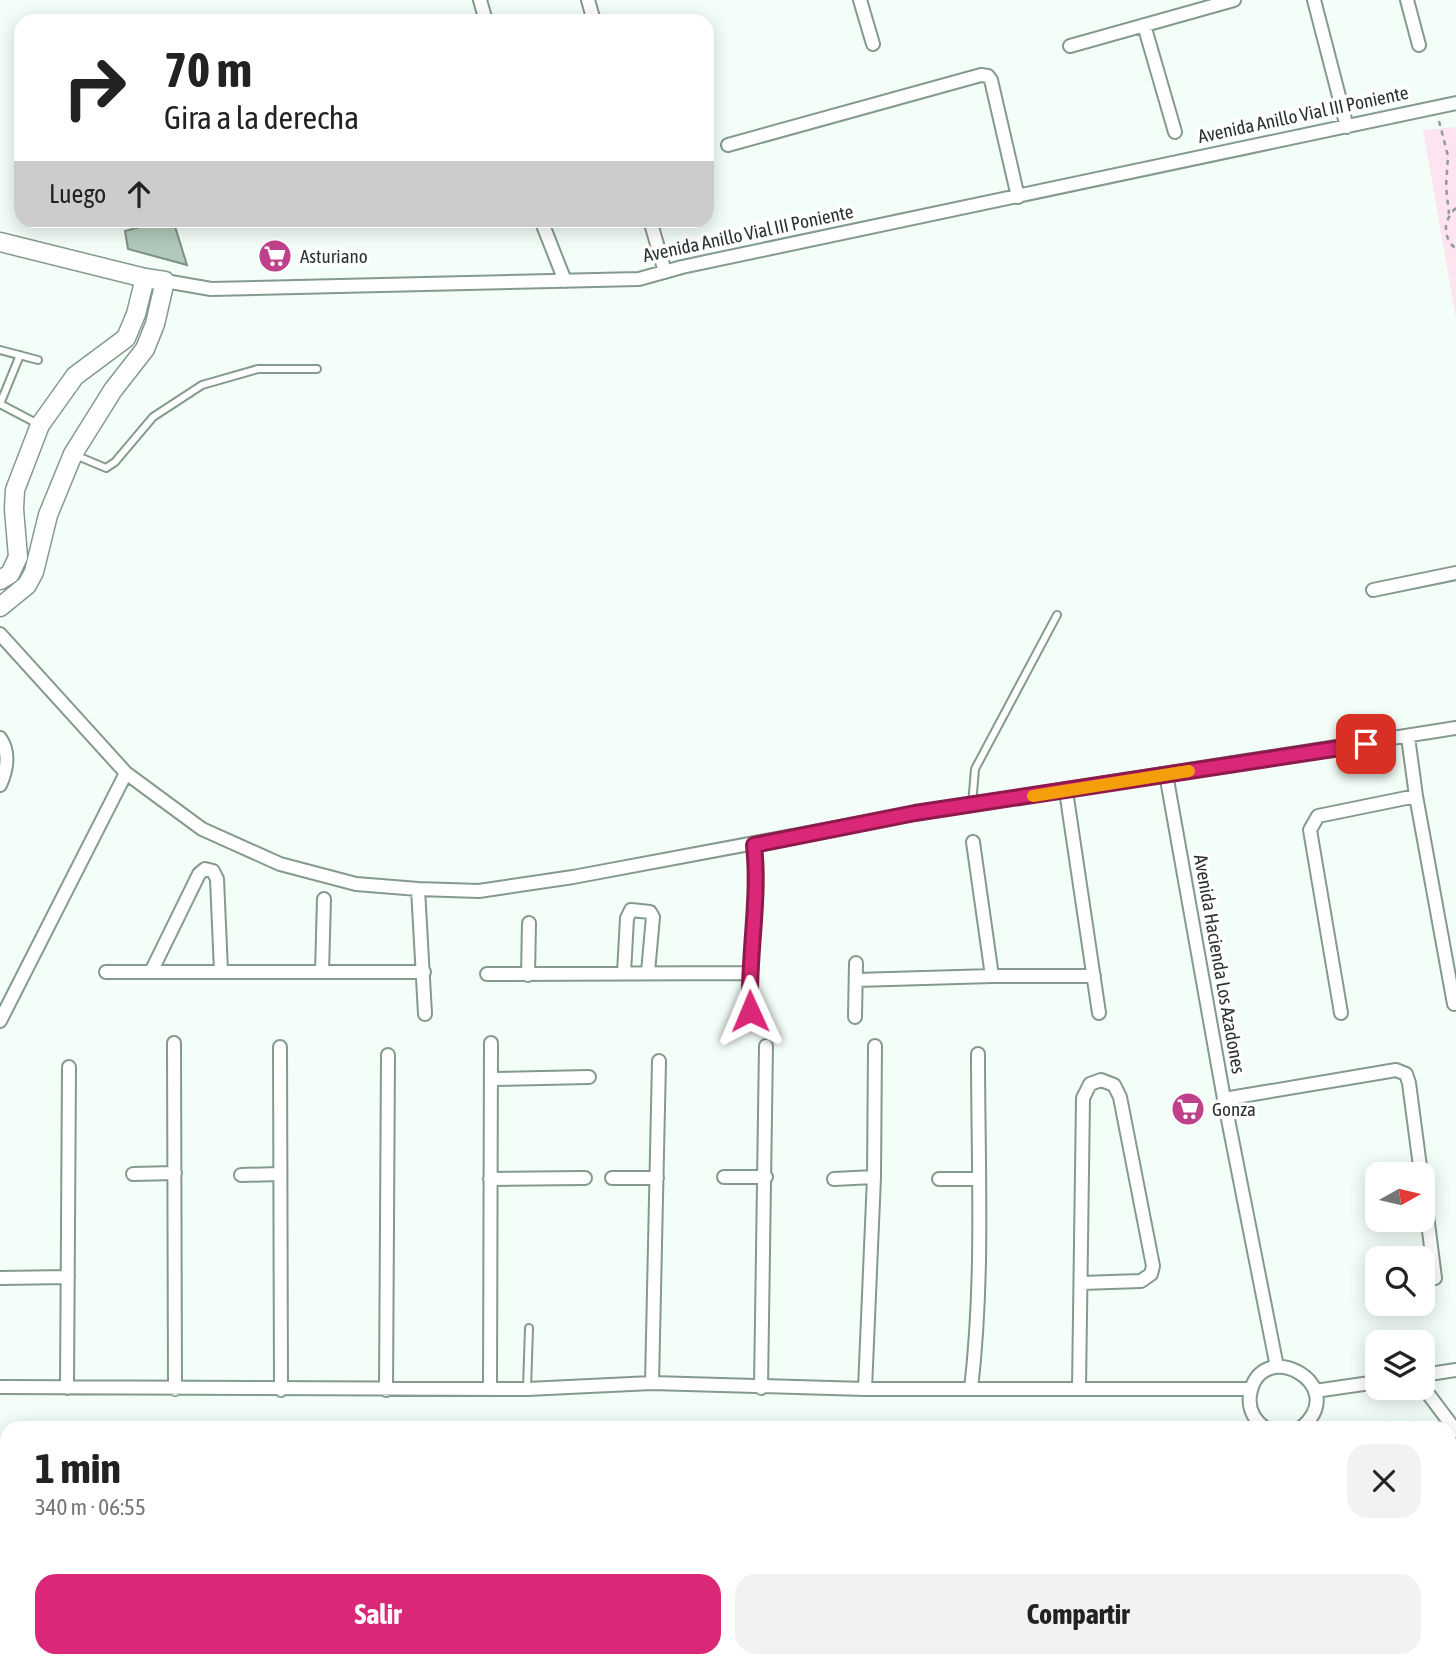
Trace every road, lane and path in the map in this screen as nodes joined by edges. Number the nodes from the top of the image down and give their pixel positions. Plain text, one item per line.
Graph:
1 (860, 0) edge
2 (1234, 0) edge
3 (1314, 0) edge
4 (1407, 0) edge
5 (1144, 25) junction
6 (873, 44) dead end
7 (1419, 45) dead end
8 (1070, 46) dead end
9 (1456, 103) edge
10 (1436, 107) junction
11 (1347, 127) junction
12 (1175, 132) dead end
13 (728, 145) dead end
14 (1018, 197) junction
15 (1456, 208) edge
16 (1449, 214) junction
17 (544, 228) edge
18 (652, 228) edge
19 (0, 242) edge
20 (1456, 249) edge
21 (665, 272) junction
22 (145, 278) junction
23 (165, 281) junction
24 (565, 281) junction
25 (0, 351) edge
26 (20, 355) junction
27 (38, 360) dead end
28 (90, 366) junction
29 (317, 369) dead end
30 (113, 390) junction
31 (0, 404) edge
32 (40, 425) junction
33 (73, 454) junction
34 (14, 509) junction
35 (48, 515) junction
36 (1456, 573) edge
37 (0, 580) edge
38 (1373, 590) dead end
39 (0, 607) edge
40 (1057, 615) dead end
41 (0, 634) edge
42 (1456, 728) edge
43 (1408, 737) junction
44 (0, 738) edge
45 (126, 773) junction
46 (1167, 774) junction
47 (0, 785) edge
48 (1066, 791) junction
49 (1416, 796) junction
50 (972, 806) junction
51 (973, 842) dead end
52 (754, 845) junction
53 (418, 888) junction
54 (324, 899) dead end
55 (529, 923) dead end
56 (856, 963) dead end
57 (221, 971) junction
58 (106, 972) dead end
59 (151, 972) junction
60 (322, 972) junction
61 (424, 972) junction
62 (648, 972) junction
63 (749, 973) junction
64 (487, 974) dead end
65 (624, 974) junction
66 (528, 975) junction
67 (1094, 975) junction
68 (992, 976) junction
69 (856, 981) junction
70 (1454, 1004) dead end
71 (750, 1011) dead end
72 (1099, 1013) dead end
73 (1341, 1013) dead end
74 (425, 1014) dead end
75 (855, 1017) dead end
76 (0, 1021) edge
77 (174, 1043) dead end
78 (491, 1043) dead end
79 (766, 1046) dead end
80 (875, 1046) dead end
81 (280, 1047) dead end
82 (978, 1054) dead end
83 (388, 1055) dead end
84 (659, 1061) dead end
85 (69, 1067) dead end
86 (589, 1077) dead end
87 (492, 1079) junction
88 (1224, 1099) junction
89 (1420, 1162) edge
90 (174, 1173) junction
91 (133, 1174) dead end
92 (281, 1174) junction
93 (241, 1175) dead end
94 (724, 1177) dead end
95 (766, 1177) junction
96 (585, 1178) dead end
97 (612, 1178) dead end
98 (657, 1178) junction
99 (874, 1178) junction
100 (834, 1179) dead end
101 (939, 1179) dead end
102 (978, 1179) junction
103 (490, 1180) junction
104 (68, 1276) junction
105 (0, 1278) edge
106 (1082, 1283) junction
107 (529, 1328) dead end
108 (1277, 1367) junction
109 (1456, 1370) edge
110 (1435, 1373) edge
111 (652, 1383) junction
112 (1365, 1383) edge
113 (0, 1387) edge
114 (67, 1388) junction
115 (761, 1388) junction
116 (1079, 1388) junction
117 (175, 1389) junction
118 (490, 1389) junction
119 (527, 1389) junction
120 (865, 1389) junction
121 (971, 1389) junction
122 (1251, 1389) junction
123 (281, 1390) junction
124 (386, 1390) junction
125 (1315, 1391) junction
126 (1433, 1400) edge
127 (1259, 1421) edge
128 (1307, 1421) edge
129 (1448, 1421) edge

1 - 6 street
2 - 5 street
3 - 11 street
4 - 7 street
5 - 8 street
5 - 12 street
9 - 10 street, Avenida Anillo Vial III Poniente
10 - 11 street, Avenida Anillo Vial III Poniente
10 - 16 path
11 - 14 street, Avenida Anillo Vial III Poniente
13 - 14 street
14 - 21 street, Avenida Anillo Vial III Poniente
15 - 16 path
16 - 20 path
17 - 24 street
18 - 21 street
19 - 22 street, Avenida Anillo Vial III Poniente
21 - 24 street, Avenida Anillo Vial III Poniente
22 - 23 street, Avenida Anillo Vial III Poniente
22 - 28 street
23 - 24 street, Avenida Anillo Vial III Poniente
23 - 30 street
25 - 26 lane
26 - 27 lane
26 - 31 lane
28 - 30 street
28 - 32 street
29 - 33 lane
30 - 33 street
31 - 32 lane
32 - 34 street
33 - 35 street
34 - 35 street
34 - 37 street
35 - 39 street
36 - 38 street
40 - 50 lane
41 - 45 street
42 - 43 street
43 - 46 street
43 - 49 street
44 - 47 street
45 - 53 street
45 - 76 street
46 - 48 street
46 - 88 street, Avenida Hacienda Los Azadones
48 - 50 street
48 - 67 street
49 - 70 street
49 - 73 street
50 - 52 street
51 - 68 street
52 - 53 street
52 - 63 street
53 - 61 street
54 - 60 street
55 - 66 street
56 - 69 street
57 - 59 street
57 - 59 street
57 - 60 street
58 - 59 street
60 - 61 street
61 - 74 street
62 - 63 street
62 - 65 street
62 - 65 street
63 - 71 street
64 - 66 street
65 - 66 street
67 - 68 street
67 - 72 street
68 - 69 street
69 - 75 street
77 - 90 street
78 - 87 street
79 - 95 street
80 - 99 street
81 - 92 street
82 - 102 street
83 - 124 street
84 - 98 street
85 - 104 street
86 - 87 street
87 - 103 street
88 - 89 street
88 - 108 street, Avenida Hacienda Los Azadones
90 - 91 street
90 - 117 street
92 - 93 street
92 - 123 street
94 - 95 street
95 - 115 street
96 - 103 street
97 - 98 street
98 - 111 street
99 - 100 street
99 - 120 street
101 - 102 street
102 - 121 street
103 - 118 street
104 - 105 street
104 - 114 street
106 - 106 street
106 - 116 street
107 - 119 lane
108 - 122 street
108 - 125 street
109 - 110 street
111 - 115 street
111 - 119 street
112 - 125 street
113 - 114 street
114 - 117 street
115 - 120 street
116 - 121 street
116 - 122 street
117 - 123 street
118 - 119 street
118 - 124 street
120 - 121 street
122 - 127 street
123 - 124 street
125 - 128 street
126 - 129 street

